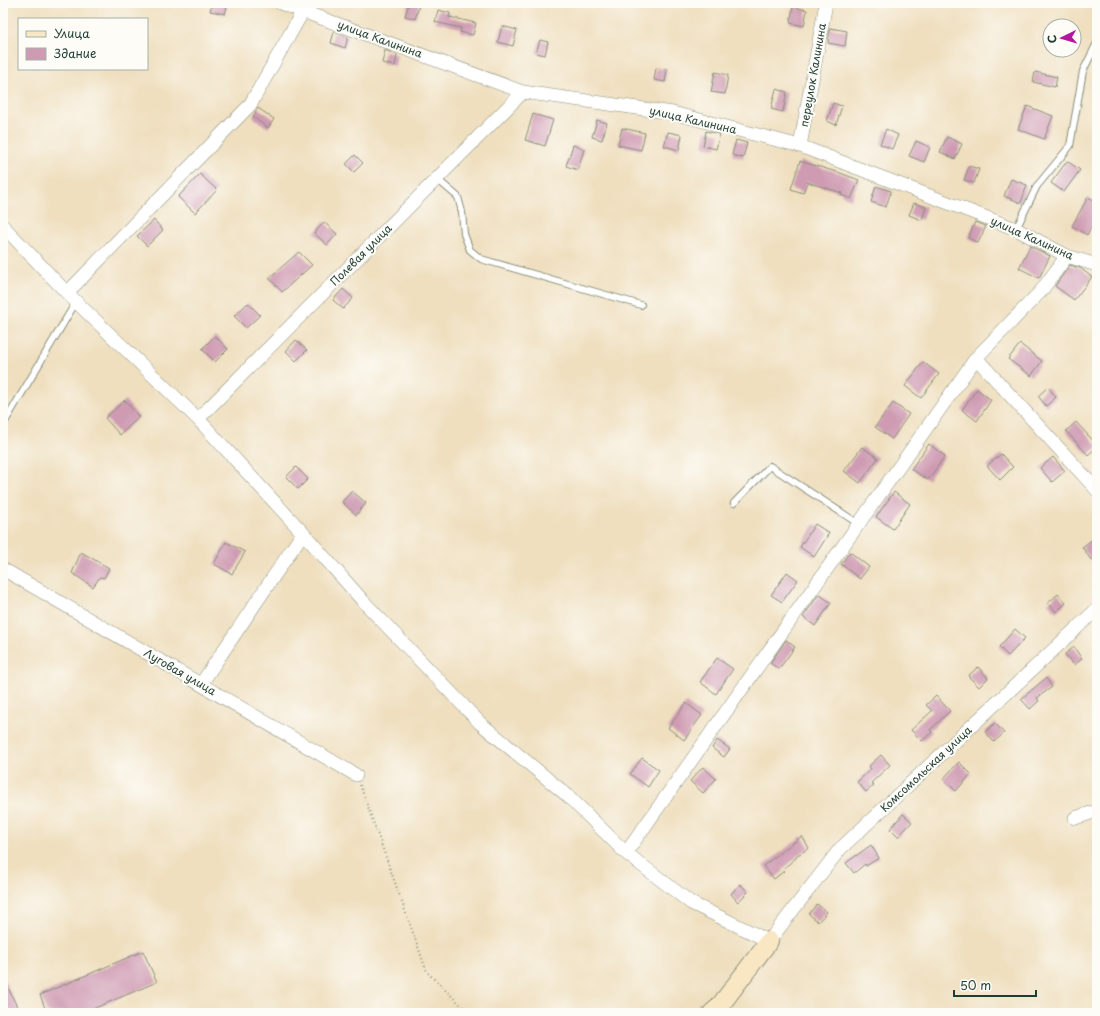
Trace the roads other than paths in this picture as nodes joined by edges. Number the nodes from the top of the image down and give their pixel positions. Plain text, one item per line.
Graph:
1 (280, 3) edge
2 (826, 3) edge
3 (303, 11) junction
4 (1097, 43) edge
5 (523, 92) junction
6 (800, 146) junction
7 (437, 179) junction
8 (3, 226) edge
9 (1016, 229) junction
10 (1068, 256) junction
11 (1097, 265) edge
12 (71, 298) junction
13 (641, 305) dead end
14 (976, 358) junction
15 (198, 419) junction
16 (3, 425) edge
17 (1097, 490) edge
18 (734, 503) dead end
19 (859, 524) junction
20 (302, 533) junction
21 (3, 569) edge
22 (1097, 609) edge
23 (201, 684) junction
24 (356, 775) road end
25 (1097, 811) edge
26 (1076, 818) dead end
27 (626, 854) junction
28 (769, 941) junction
29 (712, 1013) edge

1 - 3 street, улица Калинина
2 - 6 street, переулок Калинина
3 - 5 street, улица Калинина
3 - 12 street
4 - 9 lane
5 - 6 street, улица Калинина
5 - 7 street, Полевая улица
6 - 9 street, улица Калинина
7 - 13 lane
7 - 15 street, Полевая улица
8 - 12 street
9 - 10 street, улица Калинина
10 - 11 street, улица Калинина
10 - 14 street
12 - 15 street
12 - 16 lane
14 - 17 street
14 - 19 street
15 - 20 street
18 - 19 lane
19 - 27 street
20 - 23 street
20 - 27 street
21 - 23 street, Луговая улица
22 - 28 street, Комсомольская улица
23 - 24 street, Луговая улица
25 - 26 street
27 - 28 street
28 - 29 street

